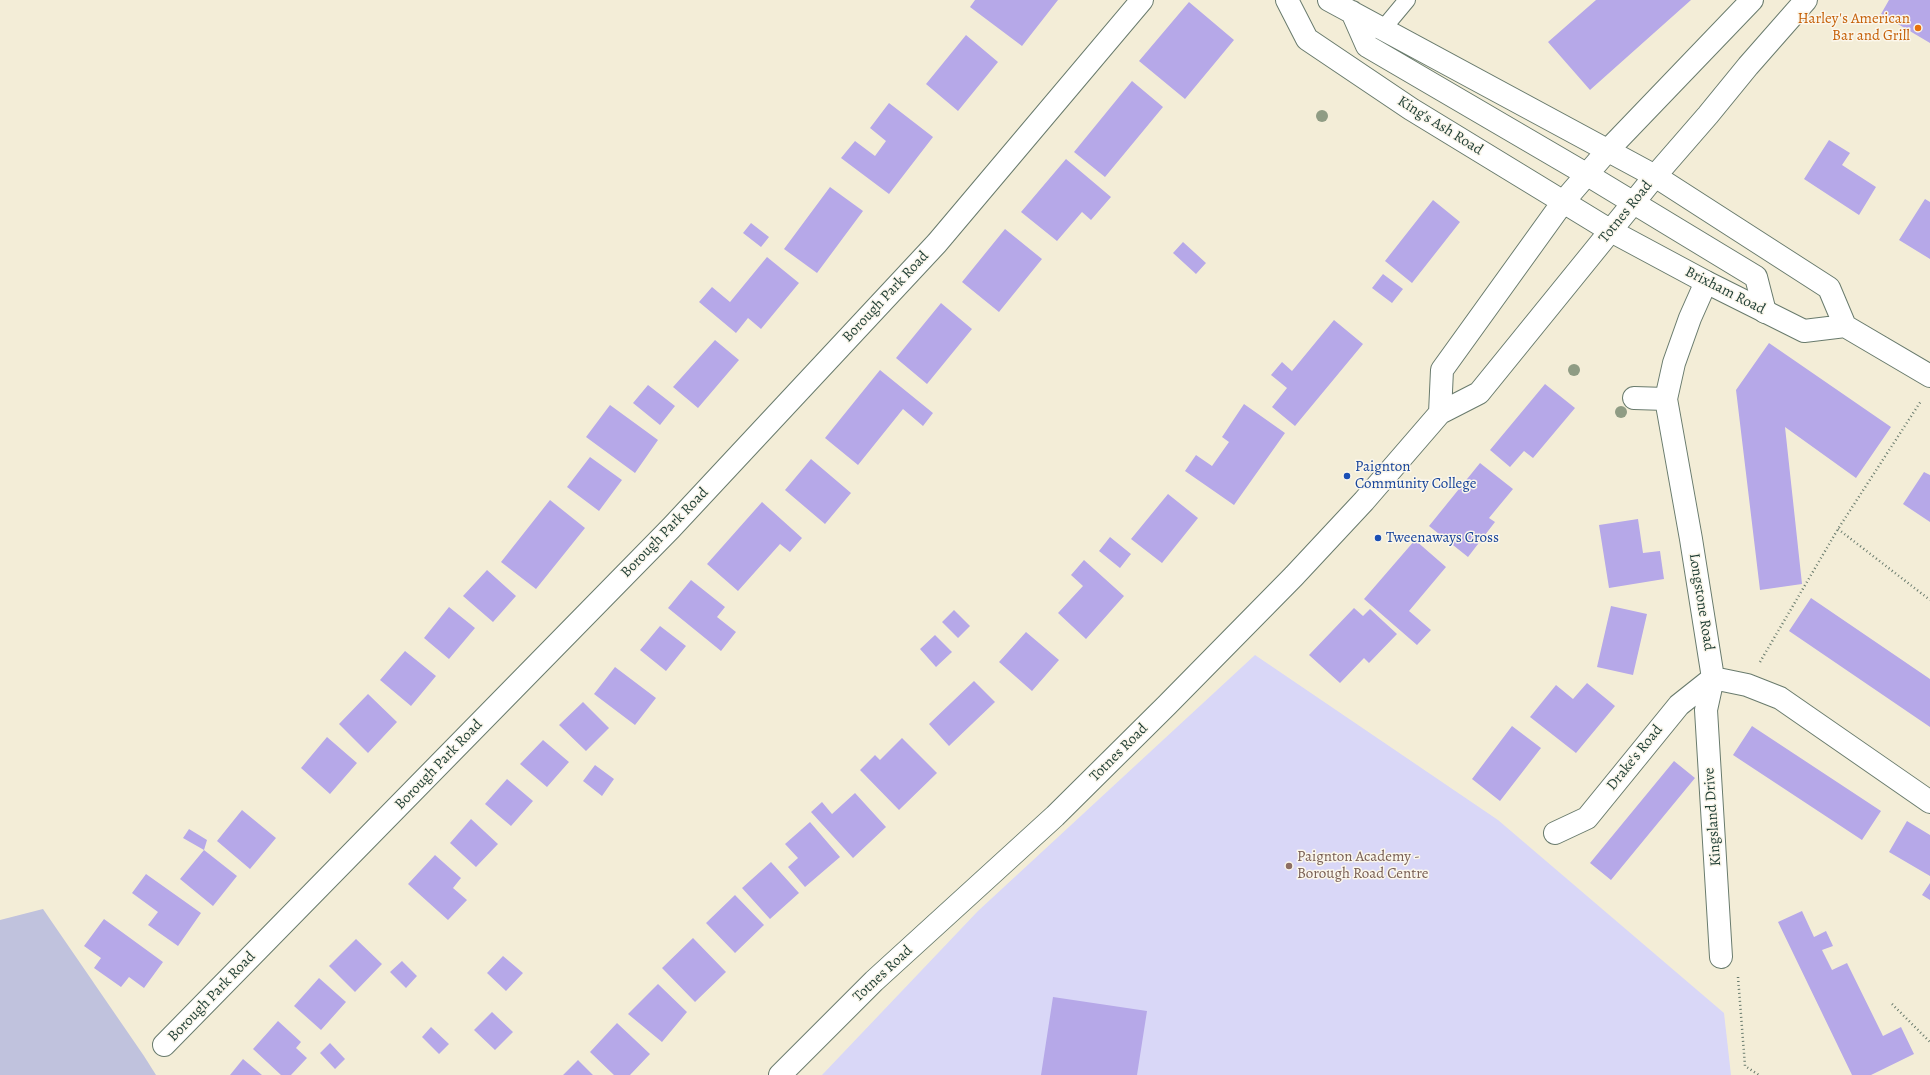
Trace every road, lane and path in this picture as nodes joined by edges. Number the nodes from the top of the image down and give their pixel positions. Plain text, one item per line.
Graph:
1 (1142, 0) edge
2 (1292, 0) edge
3 (1329, 0) edge
4 (1407, 0) edge
5 (1752, 0) edge
6 (1806, 0) edge
7 (1352, 12) junction
8 (1382, 30) junction
9 (1608, 150) junction
10 (1586, 174) junction
11 (1655, 176) junction
12 (1563, 202) junction
13 (1634, 203) junction
14 (1611, 231) junction
15 (1706, 282) junction
16 (1765, 312) junction
17 (1845, 326) junction
18 (1930, 376) edge
19 (1634, 398) dead end
20 (1666, 398) junction
21 (1922, 400) dead end
22 (1440, 413) junction
23 (1838, 529) junction
24 (1930, 600) edge
25 (1713, 678) junction
26 (1747, 685) junction
27 (1930, 802) edge
28 (1555, 833) dead end
29 (1722, 957) joint
30 (1892, 1004) dead end
31 (1930, 1042) edge
32 (164, 1046) dead end
33 (780, 1075) edge
34 (1759, 1075) edge

1 - 32 main road, Borough Park Road
2 - 12 main road, King's Ash Road
3 - 7 main road
4 - 8 lane
5 - 9 main road
6 - 11 main road, Totnes Road
7 - 8 main road
7 - 10 main road
8 - 9 main road
9 - 10 main road
9 - 11 main road
10 - 12 main road
10 - 13 main road
11 - 13 main road, Totnes Road
11 - 17 main road
12 - 14 main road, King's Ash Road
12 - 22 main road
13 - 14 main road, Totnes Road
13 - 16 main road
14 - 15 main road, Brixham Road
14 - 22 main road, Totnes Road
15 - 16 main road, Brixham Road
15 - 20 main road, Longstone Road
16 - 17 main road, Brixham Road
17 - 18 main road
19 - 20 main road
20 - 25 main road, Longstone Road
21 - 23 path
22 - 33 main road, Totnes Road
23 - 24 path
23 - 26 path
25 - 26 main road
25 - 28 main road, Drake's Road
25 - 29 main road, Kingsland Drive
26 - 27 main road
29 - 34 path
30 - 31 path

